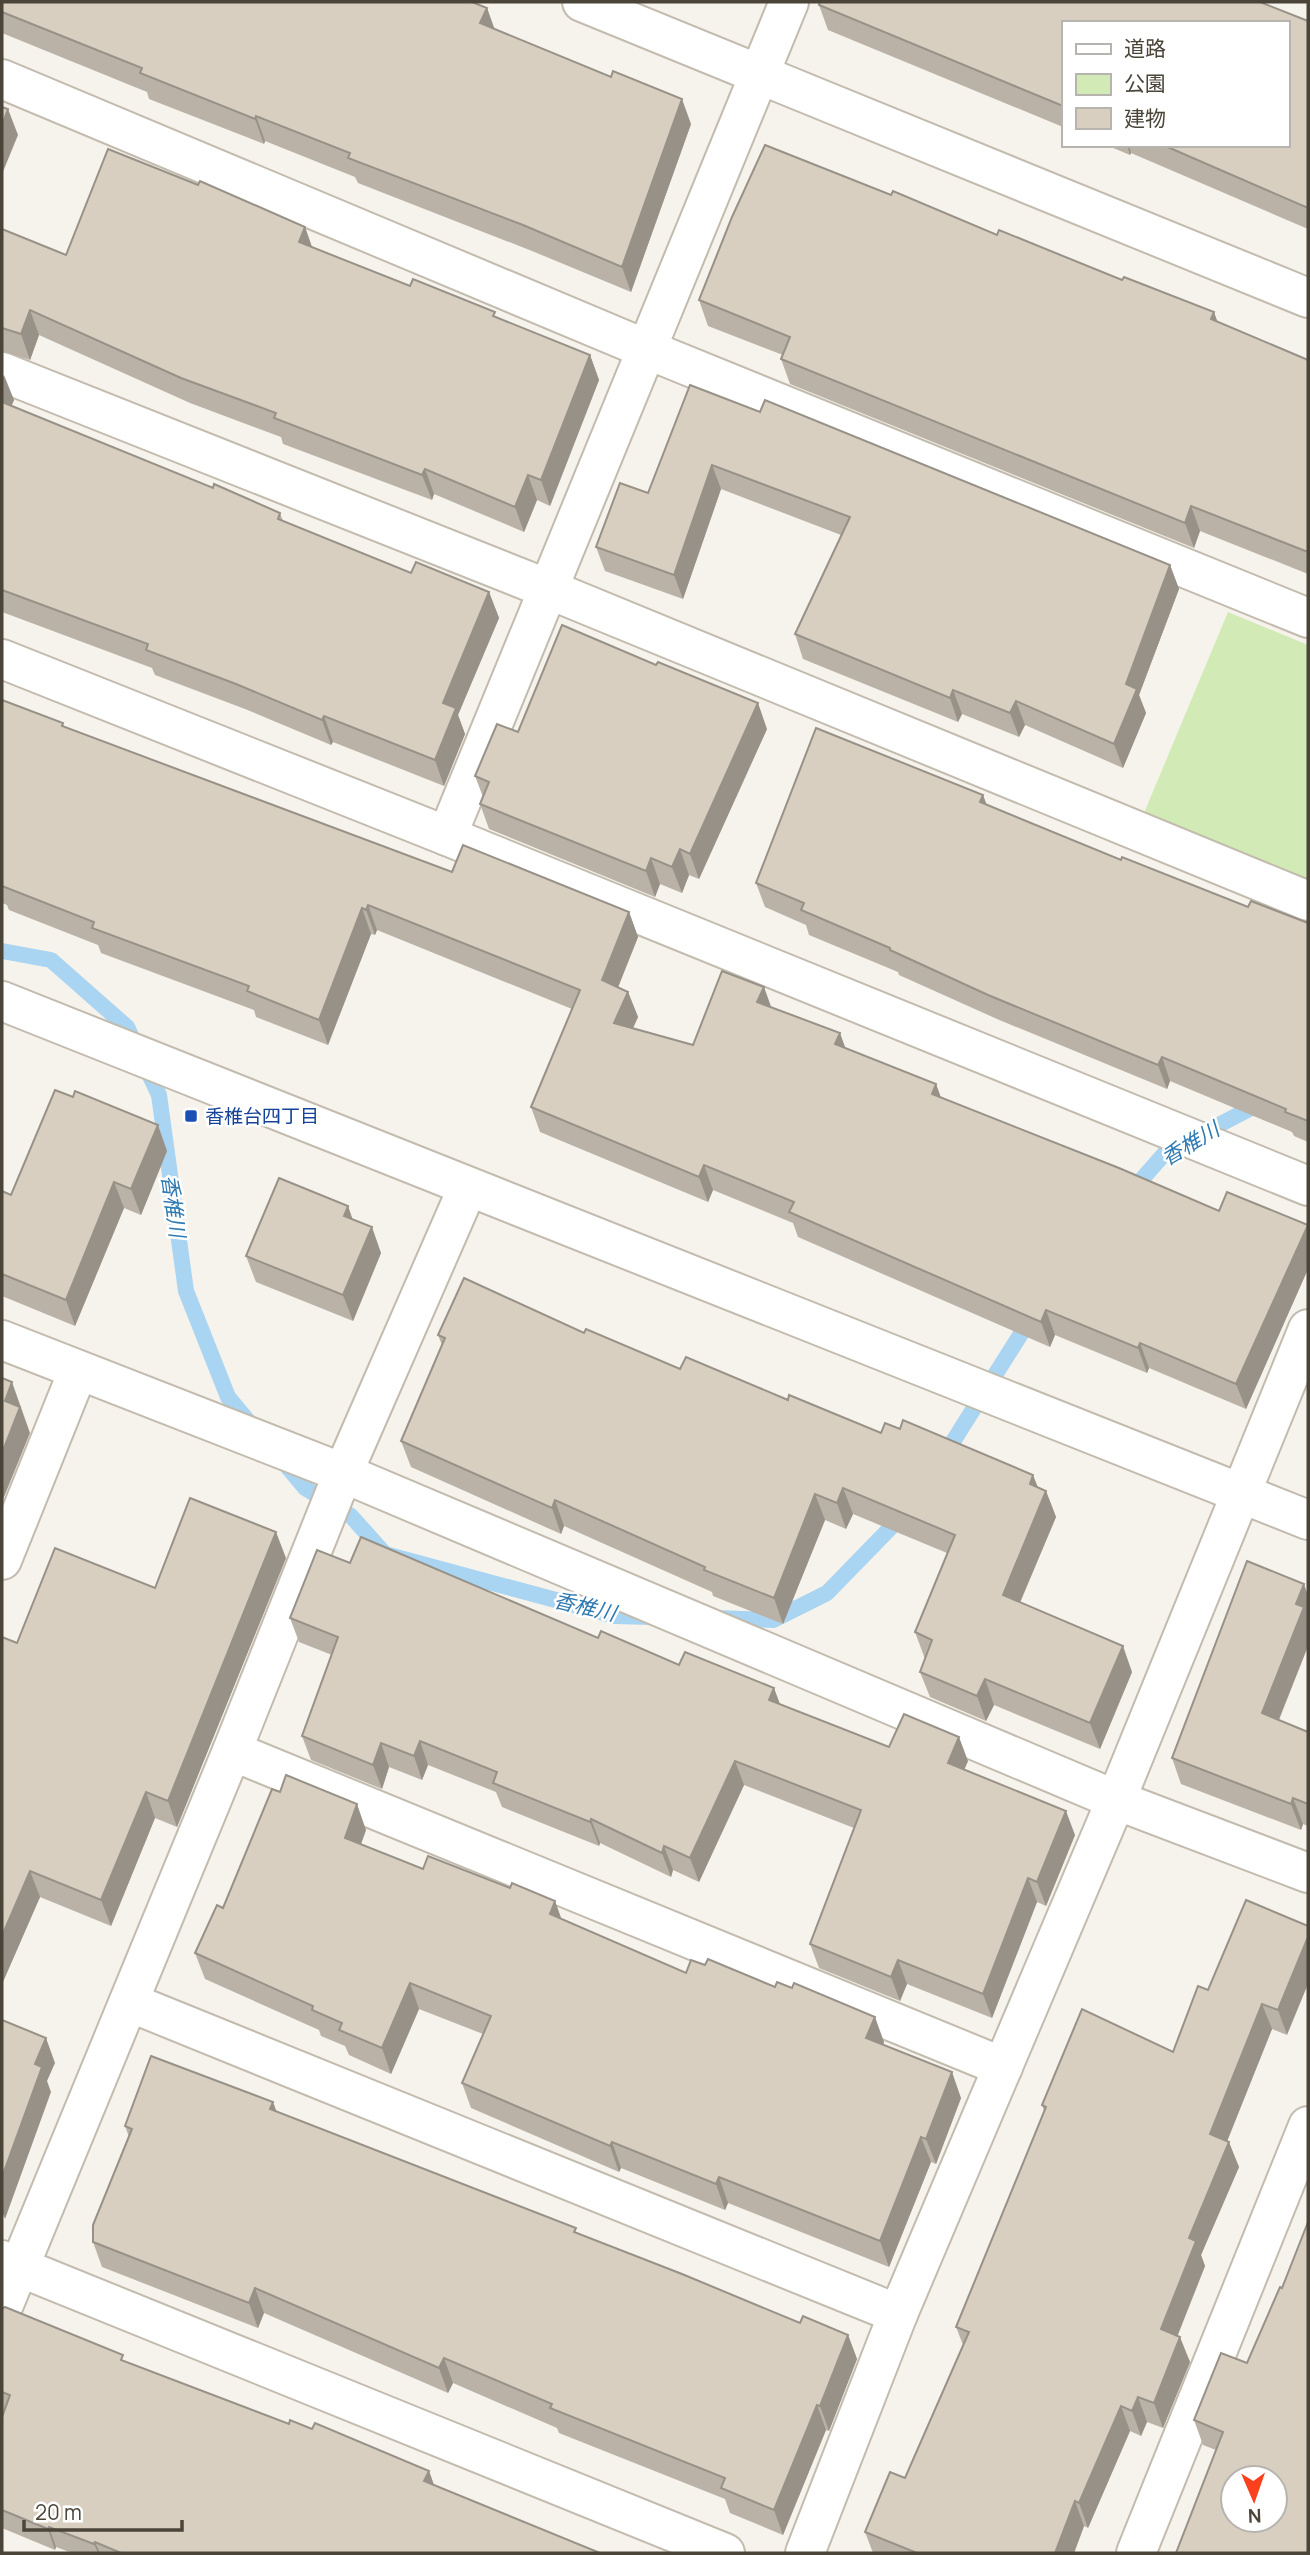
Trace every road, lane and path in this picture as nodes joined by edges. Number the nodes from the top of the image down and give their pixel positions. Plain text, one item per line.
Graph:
1 (582, 2) edge
2 (789, 2) edge
3 (759, 75) junction
4 (2, 79) edge
5 (1308, 298) edge
6 (646, 349) junction
7 (2, 372) edge
8 (548, 589) junction
9 (1308, 618) edge
10 (2, 659) edge
11 (447, 836) junction
12 (1308, 901) edge
13 (2, 1001) edge
14 (1308, 1186) edge
15 (468, 1187) junction
16 (1308, 1329) edge
17 (2, 1340) edge
18 (78, 1371) junction
19 (343, 1473) junction
20 (1242, 1493) junction
21 (1308, 1521) edge
22 (2, 1560) edge
23 (232, 1751) junction
24 (1116, 1800) junction
25 (1308, 1873) edge
26 (129, 2001) junction
27 (1003, 2067) junction
28 (1308, 2126) edge
29 (10, 2264) edge
30 (2, 2309) edge
31 (898, 2314) junction
32 (725, 2553) edge
33 (806, 2553) edge
34 (1136, 2553) edge

1 - 3 street
2 - 3 street
3 - 5 street
3 - 6 street
4 - 6 street
6 - 8 street
6 - 9 street
7 - 8 street
8 - 11 street
8 - 12 street
10 - 11 street
11 - 14 street
13 - 15 street
15 - 19 street
15 - 20 street
16 - 20 street
17 - 18 street
18 - 19 street
18 - 22 street
19 - 23 street
19 - 24 street
20 - 21 street
20 - 24 street
23 - 26 street
23 - 27 street
24 - 25 street
24 - 27 street
26 - 29 street
26 - 31 street
27 - 31 street
28 - 34 street
29 - 30 street
29 - 32 street
31 - 33 street

